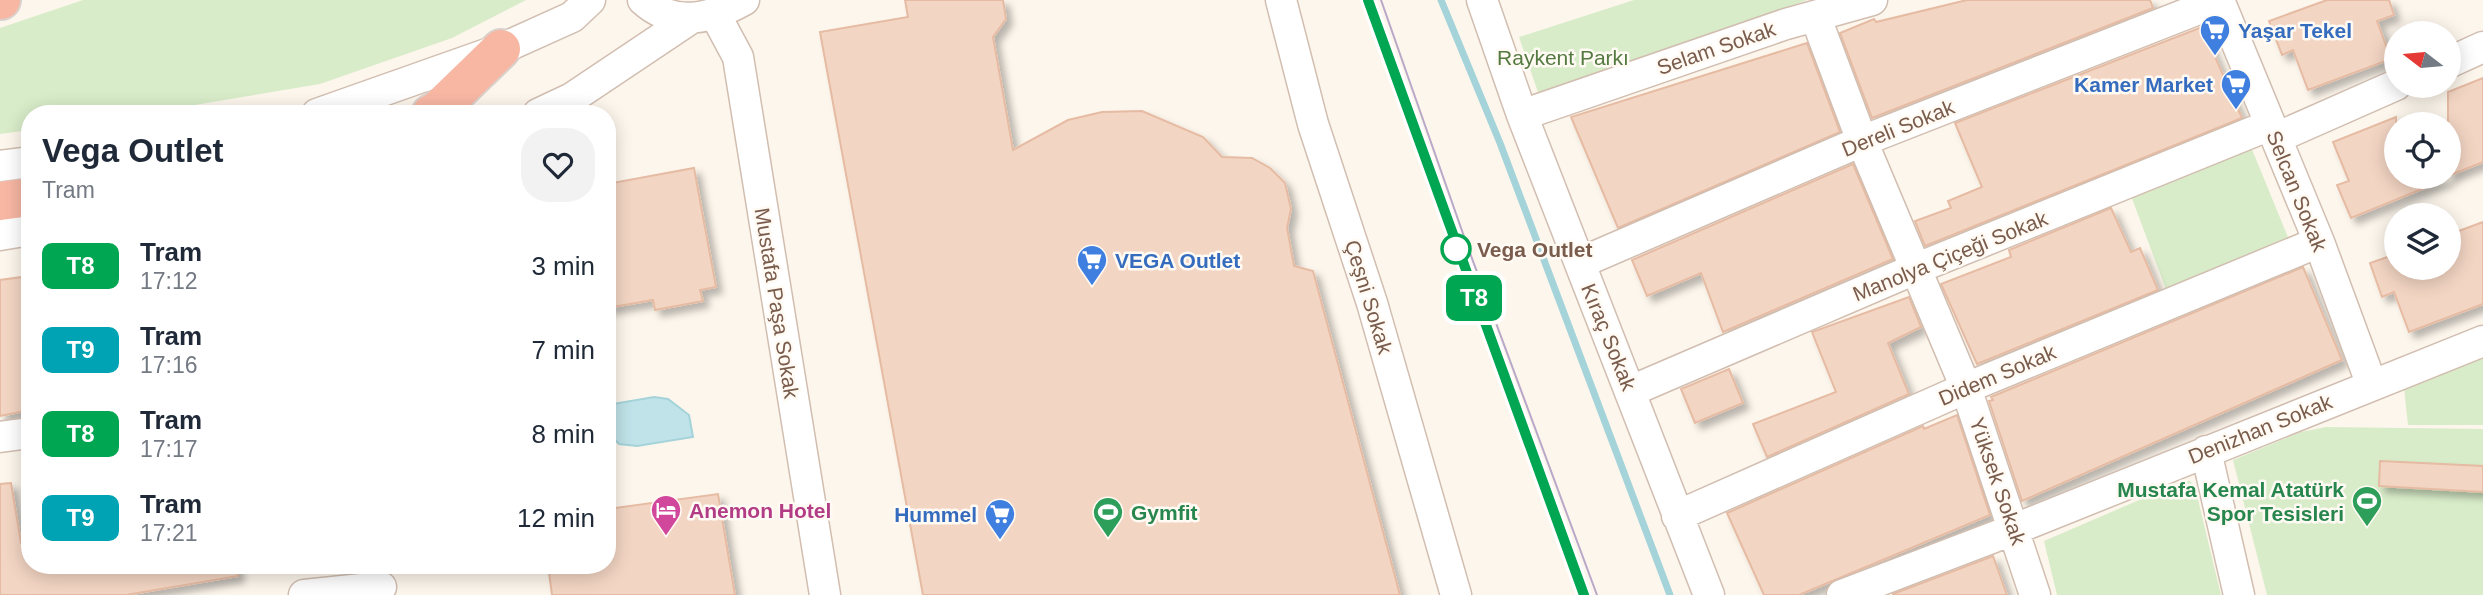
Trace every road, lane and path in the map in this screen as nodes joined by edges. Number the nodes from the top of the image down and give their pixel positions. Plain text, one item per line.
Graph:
1 (590, 0) edge
2 (643, 0) edge
3 (744, 0) edge
4 (1281, 0) edge
5 (1482, 0) edge
6 (1872, 0) edge
7 (2219, 1) edge
8 (703, 17) junction
9 (1816, 18) junction
10 (2483, 47) edge
11 (501, 49) junction
12 (2461, 56) edge
13 (2384, 89) edge
14 (342, 105) edge
15 (444, 105) edge
16 (557, 105) edge
17 (1522, 115) junction
18 (2273, 131) junction
19 (1862, 141) junction
20 (21, 163) edge
21 (0, 166) edge
22 (21, 198) edge
23 (0, 201) edge
24 (21, 232) edge
25 (0, 235) edge
26 (2319, 242) junction
27 (1580, 263) junction
28 (1915, 269) junction
29 (2483, 341) edge
30 (2371, 383) junction
31 (1966, 387) junction
32 (1631, 391) junction
33 (21, 434) edge
34 (0, 437) edge
35 (2206, 451) junction
36 (1677, 516) junction
37 (2015, 529) junction
38 (380, 582) edge
39 (304, 595) edge
40 (825, 595) edge
41 (1456, 595) edge
42 (1709, 595) edge
43 (1842, 595) edge
44 (2035, 595) edge
45 (2239, 595) edge

1 - 11 street
2 - 8 street
3 - 8 street
4 - 41 street, Çeşni Sokak
5 - 17 street, Kıraç Sokak
6 - 9 street, Selam Sokak
7 - 18 street, Selcan Sokak
7 - 19 street, Dereli Sokak
8 - 16 street
8 - 40 street, Mustafa Paşa Sokak
9 - 17 street, Selam Sokak
9 - 19 street, Yüksek Sokak
10 - 12 street
11 - 14 street
11 - 15 highway
13 - 18 street, Manolya Çiçeği Sokak
17 - 27 street, Kıraç Sokak
18 - 26 street, Selcan Sokak
18 - 28 street, Manolya Çiçeği Sokak
19 - 27 street, Dereli Sokak
19 - 28 street, Yüksek Sokak
20 - 21 street
22 - 23 highway
24 - 25 street
26 - 30 street, Selcan Sokak
26 - 31 street, Didem Sokak
27 - 32 street, Kıraç Sokak
28 - 31 street, Yüksek Sokak
28 - 32 street, Manolya Çiçeği Sokak
29 - 30 street, Denizhan Sokak
30 - 35 street, Denizhan Sokak
31 - 36 street, Didem Sokak
31 - 37 street, Yüksek Sokak
32 - 36 street, Kıraç Sokak
33 - 34 street
35 - 37 street, Denizhan Sokak
35 - 45 street
36 - 42 street, Kıraç Sokak
37 - 43 street, Denizhan Sokak
37 - 44 street, Yüksek Sokak
38 - 39 street

